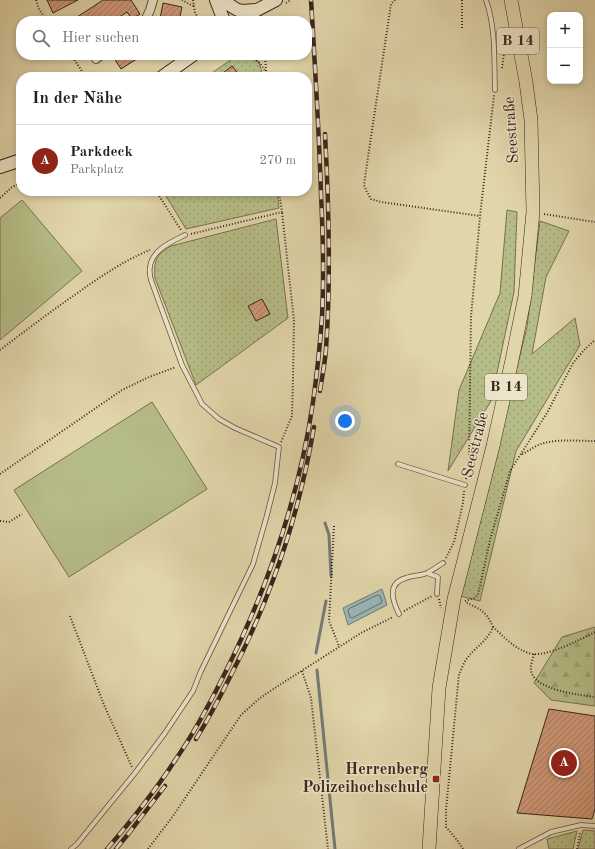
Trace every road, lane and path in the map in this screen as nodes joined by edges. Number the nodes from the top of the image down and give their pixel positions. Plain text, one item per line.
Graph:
1 (36, 0) edge
2 (153, 0) edge
3 (182, 0) edge
4 (193, 0) edge
5 (216, 0) edge
6 (223, 0) edge
7 (276, 0) edge
8 (395, 0) edge
9 (462, 0) edge
10 (486, 0) edge
11 (511, 0) edge
12 (194, 6) junction
13 (257, 10) junction
14 (44, 16) edge
15 (148, 16) edge
16 (198, 16) edge
17 (222, 16) edge
18 (248, 16) edge
19 (462, 29) dead end
20 (506, 38) dead end
21 (74, 60) edge
22 (186, 60) edge
23 (256, 60) edge
24 (265, 60) edge
25 (83, 72) edge
26 (169, 72) edge
27 (265, 72) edge
28 (265, 72) edge
29 (502, 72) dead end
30 (495, 90) joint
31 (16, 162) edge
32 (0, 167) edge
33 (16, 185) edge
34 (159, 196) edge
35 (279, 196) edge
36 (0, 198) edge
37 (282, 212) junction
38 (533, 212) junction
39 (480, 216) junction
40 (595, 222) edge
41 (185, 236) junction
42 (168, 243) junction
43 (595, 340) edge
44 (0, 350) edge
45 (182, 365) junction
46 (595, 441) edge
47 (279, 447) junction
48 (521, 455) junction
49 (398, 464) dead end
50 (0, 474) edge
51 (465, 485) junction
52 (22, 514) dead end
53 (0, 521) edge
54 (334, 526) dead end
55 (444, 563) joint
56 (427, 573) junction
57 (437, 594) joint
58 (460, 600) junction
59 (399, 614) junction
60 (70, 616) dead end
61 (492, 627) junction
62 (595, 632) edge
63 (339, 646) junction
64 (534, 654) junction
65 (302, 671) junction
66 (595, 697) edge
67 (135, 773) junction
68 (580, 825) junction
69 (595, 826) edge
70 (71, 849) edge
71 (148, 849) edge
72 (328, 849) edge
73 (429, 849) edge
74 (463, 849) edge
75 (519, 849) edge
76 (577, 849) edge

1 - 14 path
2 - 15 street
3 - 12 path
4 - 12 path
5 - 17 street
6 - 13 street
7 - 13 street
8 - 39 path
9 - 19 path
10 - 30 lane
11 - 38 main road, Seestraße / B 14
12 - 16 path
13 - 18 street
20 - 29 path
21 - 25 path
22 - 26 street
23 - 27 path
24 - 28 path
30 - 39 path
31 - 32 street
33 - 36 path
34 - 41 path
35 - 37 path
37 - 41 path
37 - 47 path
38 - 40 path
38 - 58 main road, Seestraße / B 14
39 - 51 path
41 - 42 lane
42 - 44 path
42 - 45 lane
43 - 48 path
45 - 47 lane
45 - 50 path
46 - 48 path
47 - 67 lane
48 - 58 path
49 - 51 lane
51 - 55 path
52 - 53 path
54 - 63 path
55 - 56 lane
56 - 57 lane
56 - 59 lane
57 - 59 path
58 - 61 path
58 - 73 main road, Seestraße / B 14
59 - 63 path
60 - 67 path
61 - 64 path
61 - 74 path
62 - 64 path
63 - 65 path
64 - 66 path
65 - 71 path
65 - 72 path
67 - 70 lane
68 - 69 lane
68 - 75 lane
68 - 76 path

